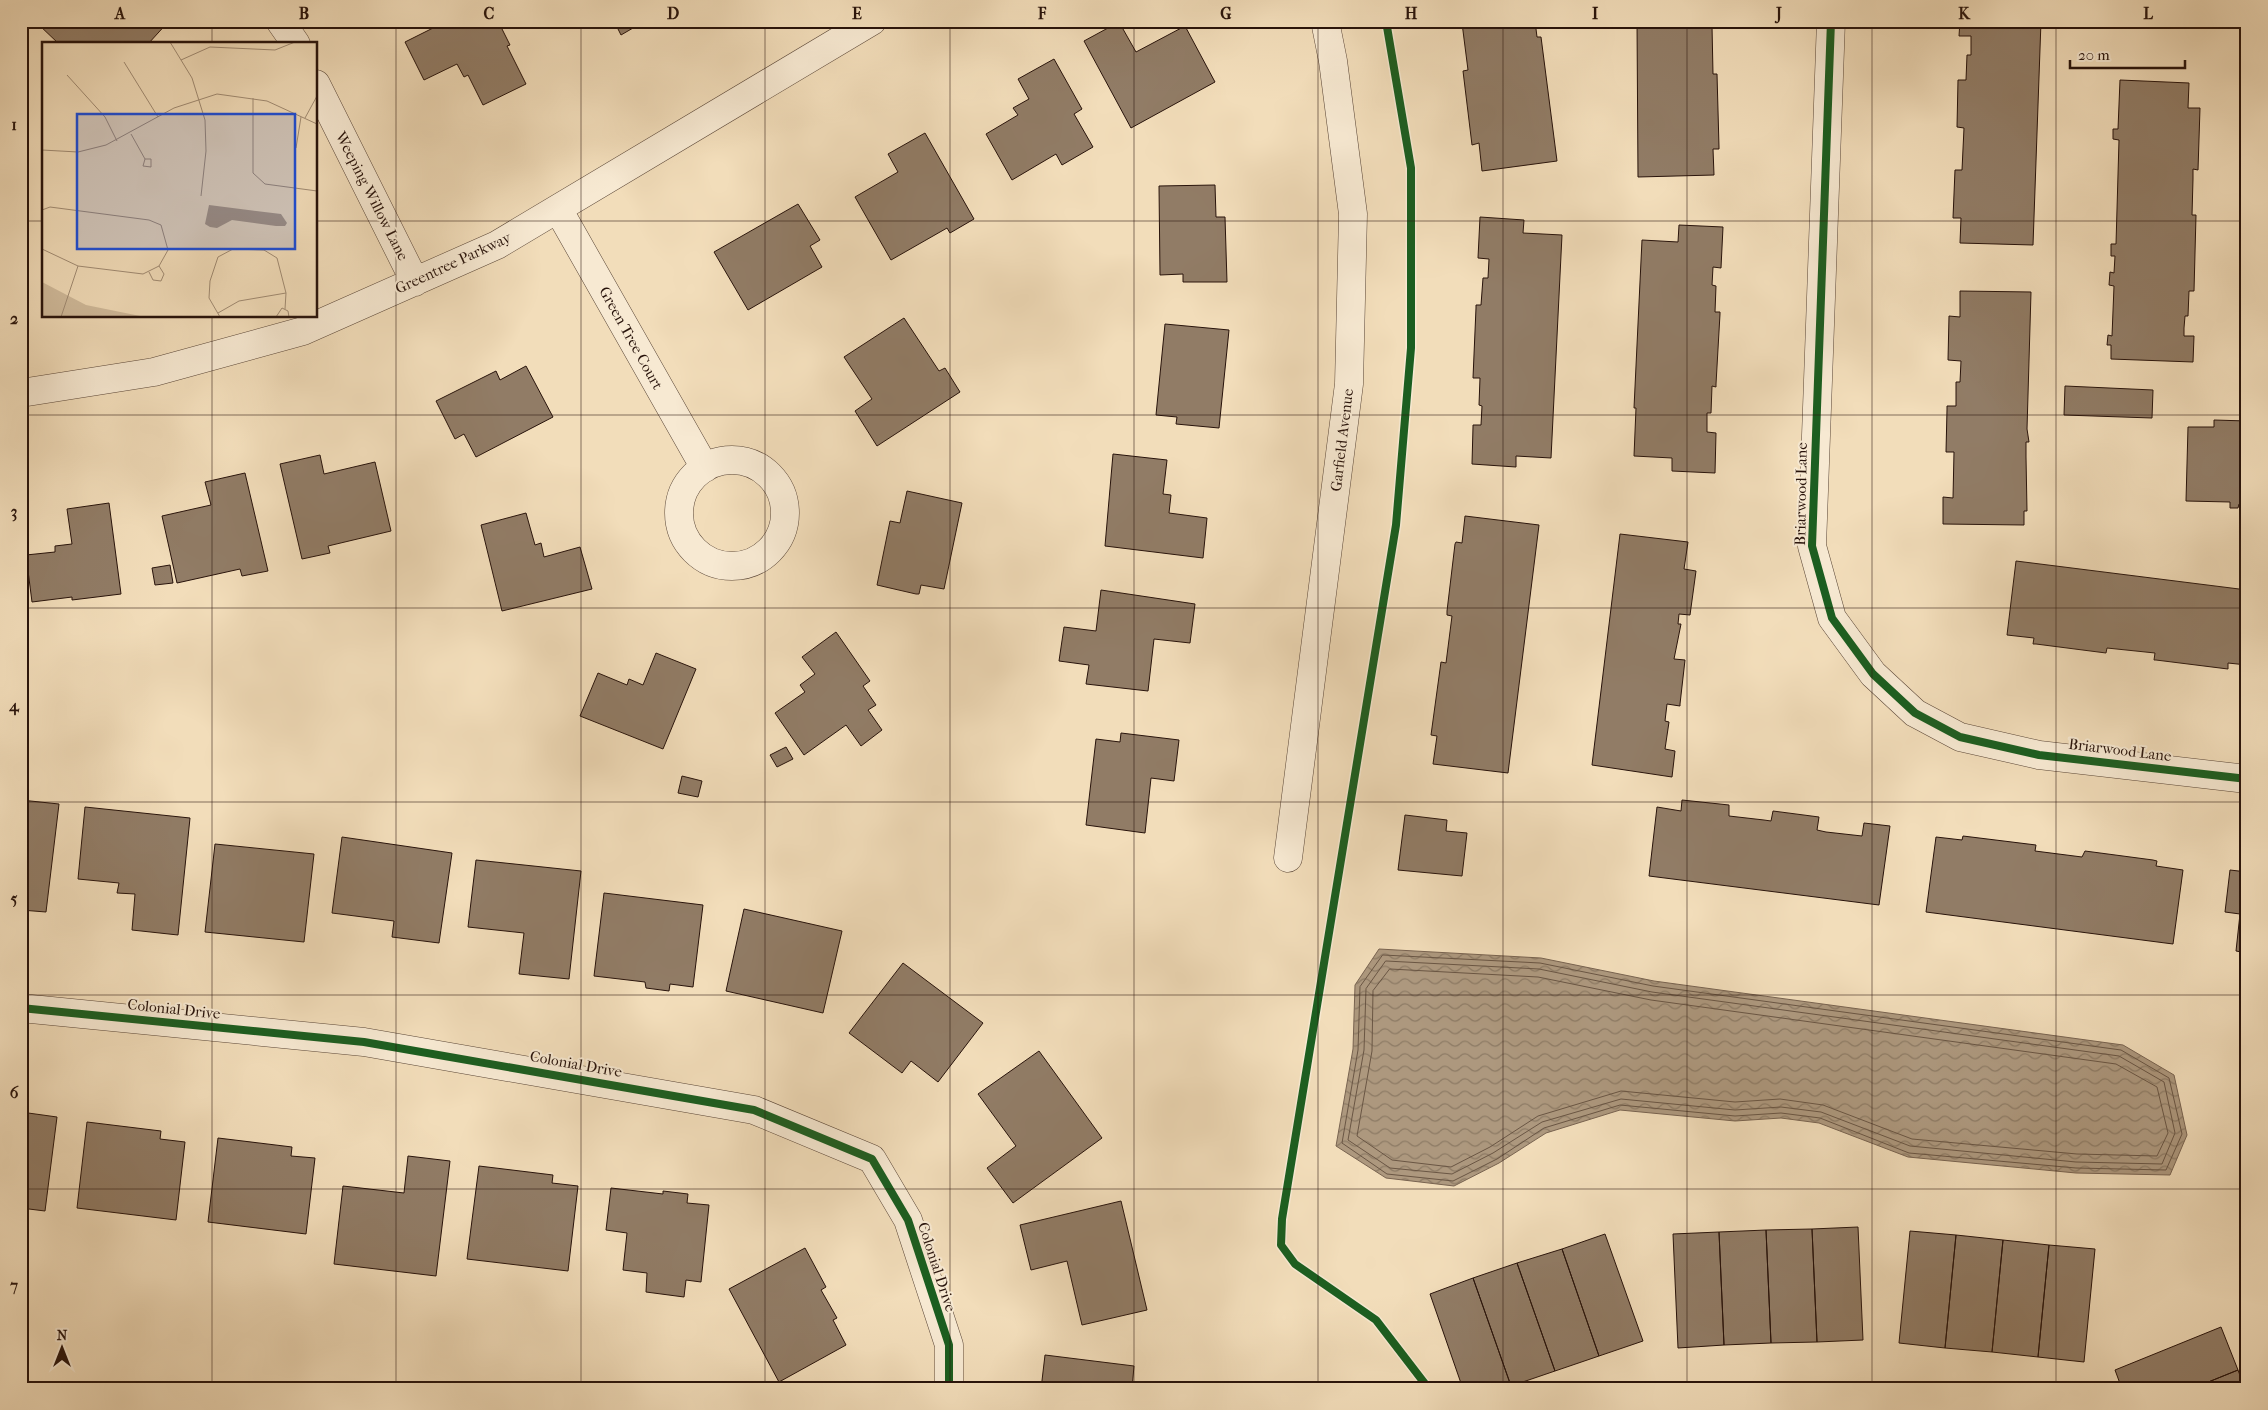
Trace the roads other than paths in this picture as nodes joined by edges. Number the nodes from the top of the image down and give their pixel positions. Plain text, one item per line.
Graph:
1 (280, 21) edge
2 (872, 21) edge
3 (1325, 21) edge
4 (1831, 21) edge
5 (839, 30) edge
6 (295, 42) edge
7 (318, 88) edge
8 (558, 209) junction
9 (415, 282) junction
10 (21, 393) edge
11 (705, 468) dead end
12 (2247, 779) edge
13 (1288, 858) dead end
14 (21, 1008) edge
15 (949, 1389) edge

1 - 6 street
2 - 5 street, Greentree Parkway
3 - 13 street, Garfield Avenue
4 - 12 street, Briarwood Lane
5 - 8 street, Greentree Parkway
7 - 9 street, Weeping Willow Lane
8 - 9 street, Greentree Parkway
8 - 11 street, Green Tree Court
9 - 10 street, Greentree Parkway
14 - 15 street, Colonial Drive

